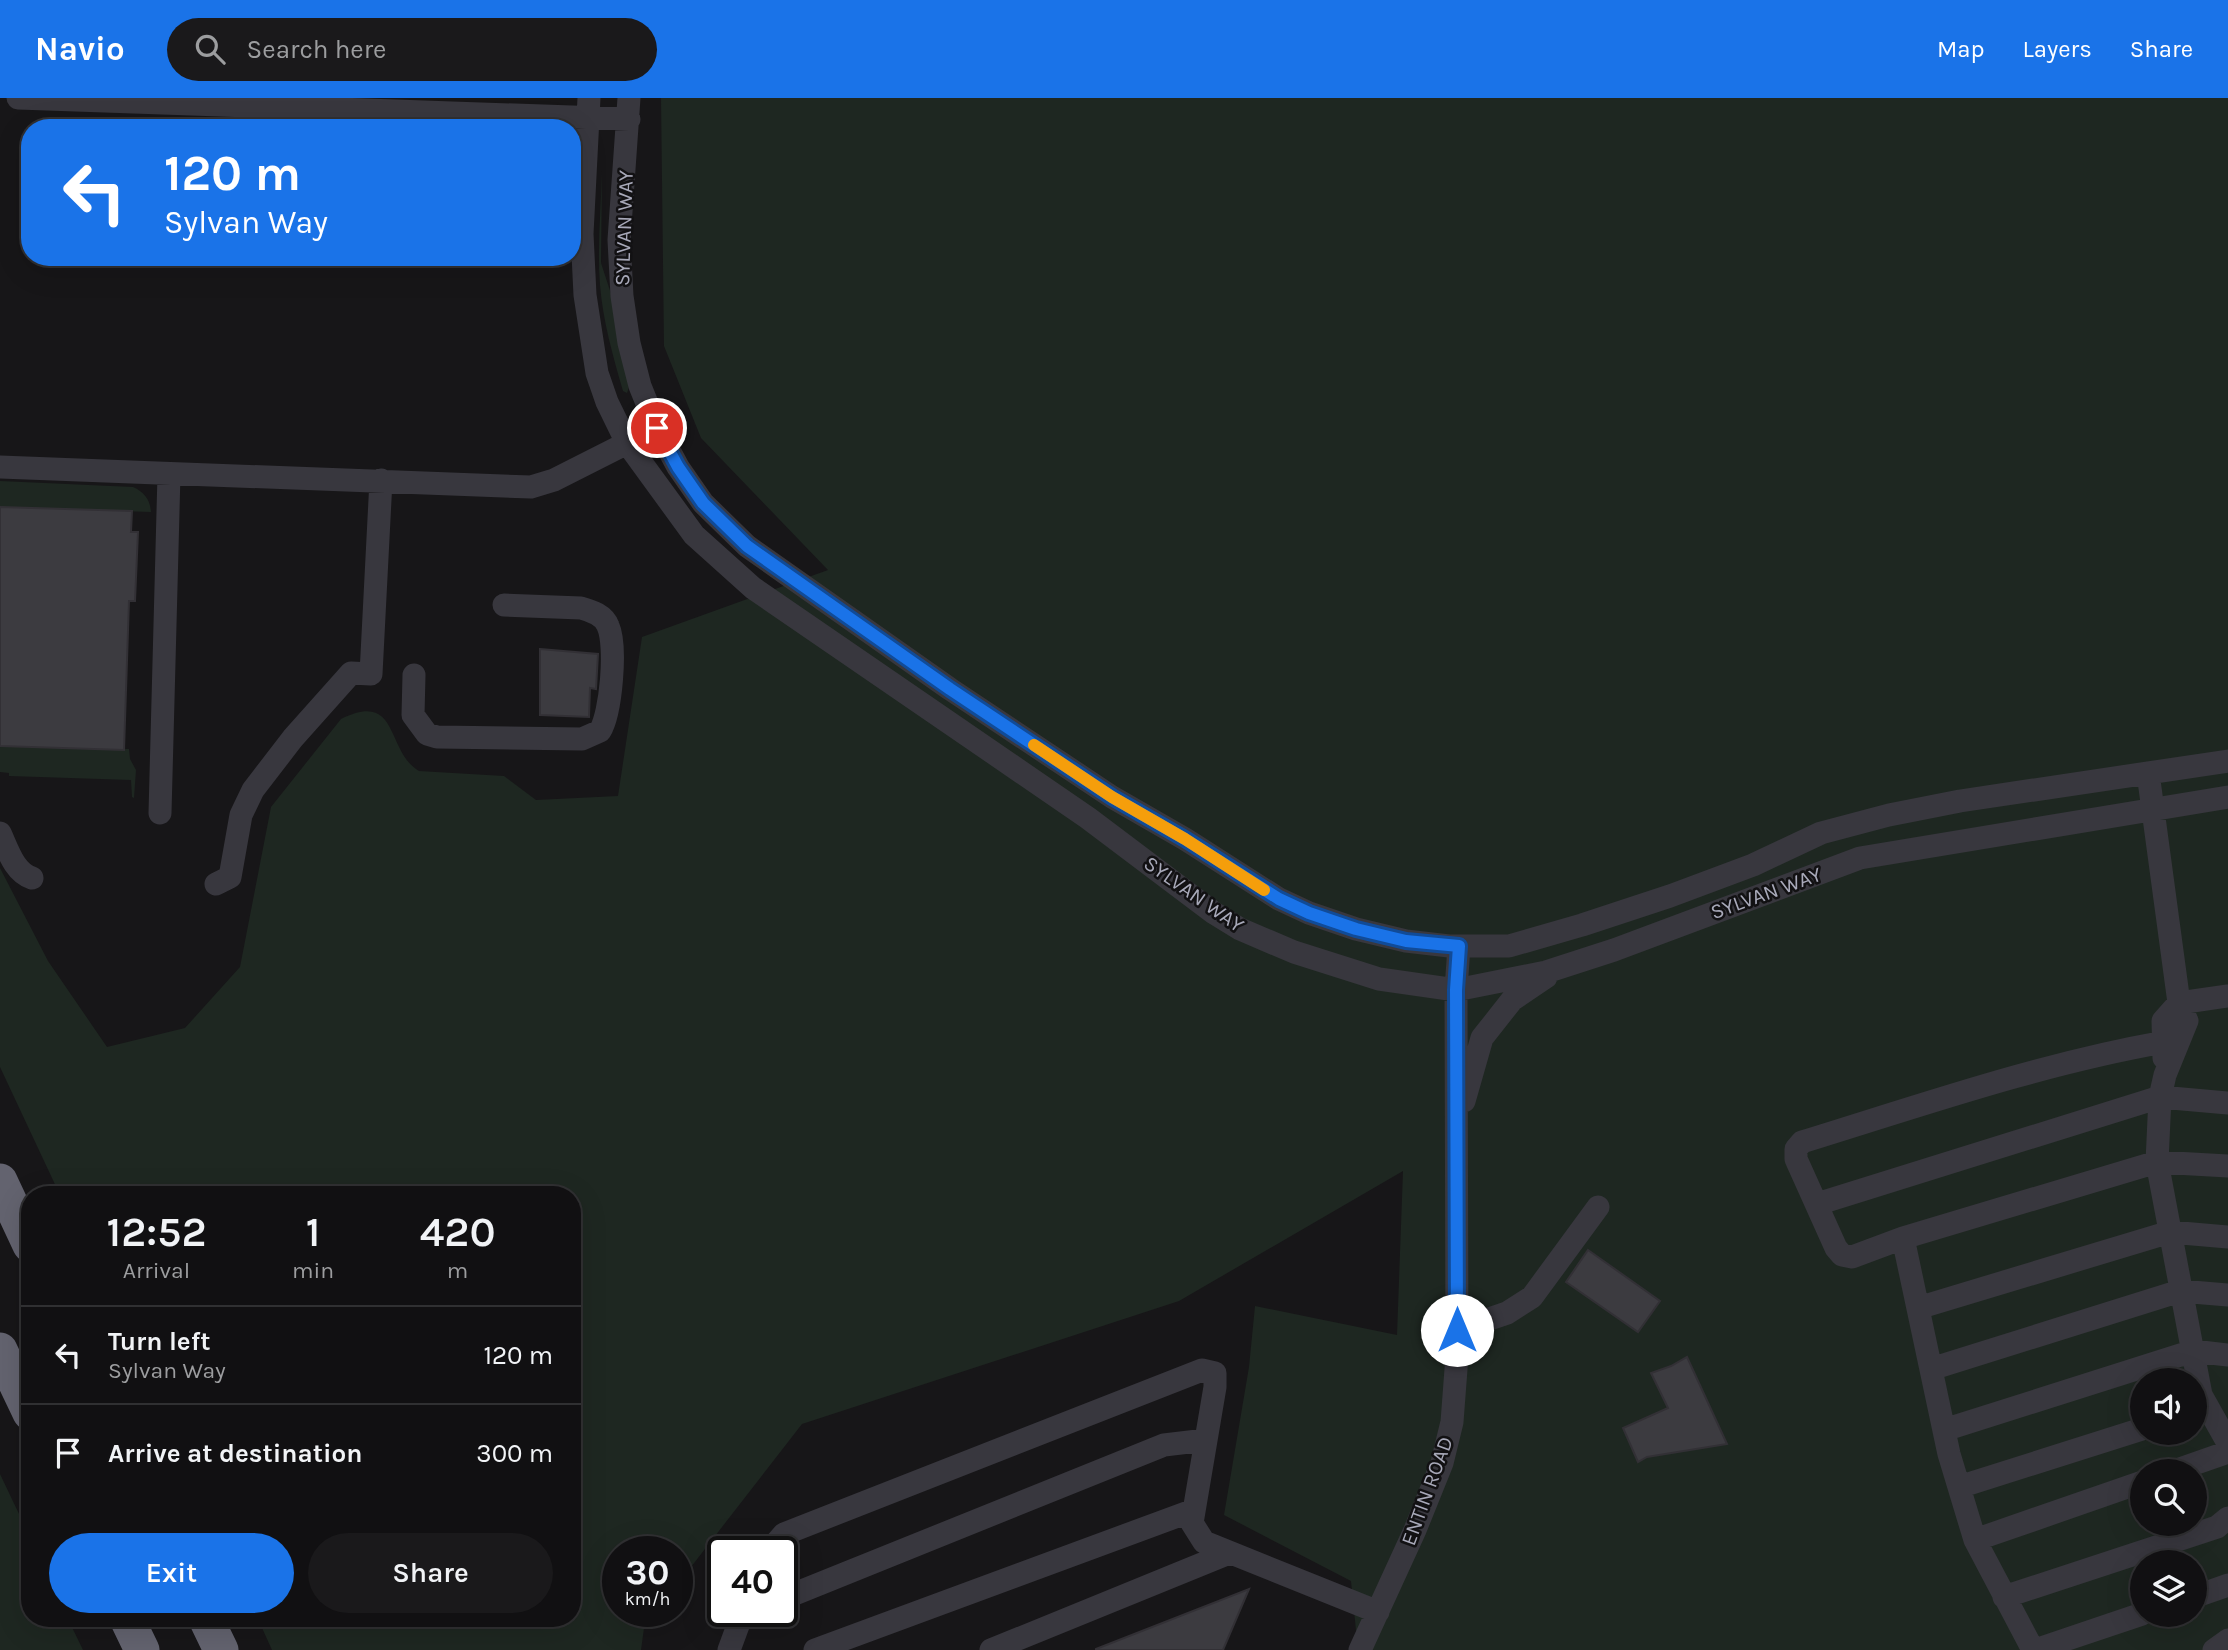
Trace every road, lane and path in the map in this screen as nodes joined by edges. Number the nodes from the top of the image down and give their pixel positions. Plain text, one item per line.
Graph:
1 (18, 98) edge
2 (588, 108) edge
3 (629, 109) edge
4 (657, 428) junction
5 (627, 443) junction
6 (0, 467) edge
7 (169, 474) junction
8 (381, 480) junction
9 (504, 605) dead end
10 (928, 673) junction
11 (414, 675) dead end
12 (912, 699) junction
13 (2228, 761) edge
14 (2148, 773) junction
15 (2228, 797) edge
16 (2152, 809) junction
17 (160, 813) dead end
18 (0, 833) edge
19 (32, 878) dead end
20 (216, 884) dead end
21 (1459, 946) junction
22 (1567, 965) junction
23 (1456, 990) junction
24 (2228, 996) edge
25 (2179, 1003) junction
26 (2164, 1042) junction
27 (2163, 1086) junction
28 (2228, 1102) edge
29 (1457, 1127) junction
30 (2157, 1162) junction
31 (2228, 1166) edge
32 (0, 1181) edge
33 (1816, 1204) junction
34 (1598, 1207) dead end
35 (21, 1226) edge
36 (2170, 1231) junction
37 (2228, 1237) edge
38 (1903, 1238) junction
39 (2180, 1291) junction
40 (2228, 1295) edge
41 (1918, 1308) junction
42 (1457, 1330) junction
43 (0, 1350) edge
44 (2193, 1351) junction
45 (2228, 1355) edge
46 (1931, 1369) junction
47 (21, 1394) edge
48 (2210, 1411) edge
49 (1944, 1430) junction
50 (2130, 1433) edge
51 (1206, 1440) junction
52 (2228, 1443) edge
53 (2228, 1452) edge
54 (2207, 1459) edge
55 (2130, 1486) edge
56 (1959, 1487) junction
57 (1194, 1510) junction
58 (2228, 1518) edge
59 (782, 1536) edge
60 (1975, 1540) junction
61 (1229, 1553) junction
62 (2228, 1585) edge
63 (2207, 1592) edge
64 (798, 1593) edge
65 (2004, 1597) junction
66 (1378, 1612) junction
67 (2130, 1618) edge
68 (131, 1627) edge
69 (210, 1627) edge
70 (739, 1627) edge
71 (2228, 1640) edge
72 (142, 1650) edge
73 (221, 1650) edge
74 (729, 1650) edge
75 (815, 1650) edge
76 (991, 1650) edge
77 (1360, 1650) edge
78 (2034, 1650) edge
79 (2214, 1650) edge

1 - 2 street
2 - 3 street
2 - 5 street, SYLVAN WAY
3 - 4 street, SYLVAN WAY
4 - 5 street
4 - 10 street, SYLVAN WAY
5 - 8 street
5 - 12 street, SYLVAN WAY
6 - 7 street
7 - 8 street
7 - 17 street
8 - 20 street
9 - 11 street
10 - 12 street
10 - 21 street, SYLVAN WAY
12 - 23 street, SYLVAN WAY
13 - 14 street, SYLVAN WAY
14 - 16 street
14 - 21 street, SYLVAN WAY
15 - 16 street, SYLVAN WAY
16 - 22 street, SYLVAN WAY
16 - 25 street
18 - 19 street
21 - 23 street, ENTIN ROAD
22 - 23 street, SYLVAN WAY
22 - 29 street
23 - 29 street, ENTIN ROAD
24 - 25 street
25 - 26 street
25 - 27 street
26 - 27 street
26 - 33 street
27 - 28 street
27 - 30 street
27 - 33 street
29 - 42 street, ENTIN ROAD
30 - 31 street
30 - 36 street
30 - 38 street
32 - 35 highway
33 - 38 street
34 - 42 street
36 - 37 street
36 - 39 street
36 - 41 street
38 - 41 street
39 - 40 street
39 - 44 street
39 - 46 street
41 - 46 street
42 - 66 street, ENTIN ROAD
43 - 47 highway
44 - 45 street
44 - 48 street
44 - 49 street
46 - 49 street
48 - 52 street
49 - 56 street
50 - 56 street
51 - 57 street
51 - 59 street
51 - 64 street
53 - 54 street
55 - 60 street
56 - 60 street
57 - 61 street
57 - 75 street
58 - 65 street
60 - 65 street
61 - 66 street
61 - 76 street
62 - 63 street
65 - 78 street
66 - 77 street, ENTIN ROAD
67 - 78 street
68 - 72 highway
69 - 73 highway
70 - 74 street
71 - 79 street

